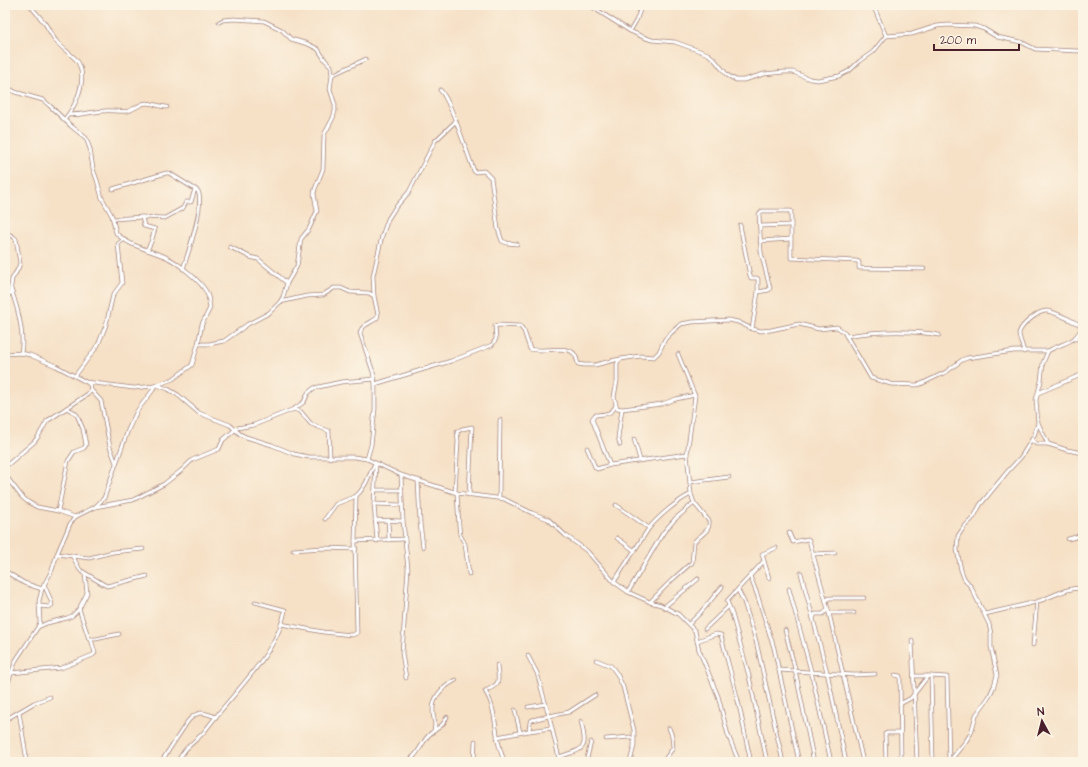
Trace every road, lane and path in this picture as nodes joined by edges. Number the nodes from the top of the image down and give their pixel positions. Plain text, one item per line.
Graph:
1 (30, 5) edge
2 (589, 5) edge
3 (642, 5) edge
4 (873, 5) edge
5 (219, 22) dead end
6 (630, 31) junction
7 (886, 36) junction
8 (1083, 48) edge
9 (366, 59) dead end
10 (332, 75) junction
11 (5, 86) edge
12 (440, 90) dead end
13 (167, 107) dead end
14 (68, 115) junction
15 (64, 120) junction
16 (456, 121) junction
17 (113, 189) dead end
18 (195, 189) junction
19 (142, 217) junction
20 (113, 219) junction
21 (740, 225) dead end
22 (791, 225) junction
23 (760, 226) junction
24 (5, 231) edge
25 (123, 238) junction
26 (791, 239) junction
27 (760, 241) junction
28 (517, 244) dead end
29 (230, 247) dead end
30 (147, 250) junction
31 (183, 269) junction
32 (924, 269) dead end
33 (287, 283) junction
34 (11, 289) junction
35 (758, 292) junction
36 (374, 296) junction
37 (5, 300) edge
38 (280, 302) junction
39 (1083, 325) edge
40 (752, 329) junction
41 (939, 335) dead end
42 (846, 336) junction
43 (1083, 338) edge
44 (1075, 339) junction
45 (198, 344) junction
46 (1048, 351) junction
47 (1024, 352) junction
48 (21, 353) junction
49 (5, 354) edge
50 (678, 354) dead end
51 (620, 359) junction
52 (1083, 374) edge
53 (75, 376) junction
54 (375, 378) junction
55 (86, 382) junction
56 (375, 384) junction
57 (156, 385) junction
58 (91, 390) junction
59 (1038, 393) junction
60 (695, 395) junction
61 (616, 405) junction
62 (66, 408) junction
63 (294, 409) junction
64 (622, 409) junction
65 (500, 420) dead end
66 (1038, 423) junction
67 (236, 430) junction
68 (634, 439) dead end
69 (1032, 440) junction
70 (1048, 444) junction
71 (620, 445) dead end
72 (587, 448) dead end
73 (1083, 452) edge
74 (687, 454) junction
75 (330, 458) junction
76 (367, 459) junction
77 (640, 460) junction
78 (116, 463) junction
79 (376, 463) junction
80 (610, 465) junction
81 (5, 467) edge
82 (5, 475) edge
83 (401, 475) junction
84 (729, 477) dead end
85 (418, 480) junction
86 (690, 482) junction
87 (376, 490) junction
88 (402, 490) junction
89 (456, 492) junction
90 (691, 494) junction
91 (469, 495) junction
92 (356, 496) junction
93 (499, 497) junction
94 (694, 503) junction
95 (374, 504) junction
96 (402, 505) junction
97 (616, 505) dead end
98 (96, 507) junction
99 (58, 511) junction
100 (75, 517) junction
101 (325, 520) dead end
102 (375, 520) junction
103 (388, 520) junction
104 (403, 521) junction
105 (649, 528) junction
106 (789, 533) dead end
107 (1083, 533) edge
108 (617, 538) dead end
109 (405, 539) junction
110 (1068, 539) dead end
111 (389, 540) junction
112 (355, 541) junction
113 (377, 541) junction
114 (423, 547) dead end
115 (776, 548) dead end
116 (143, 549) dead end
117 (356, 549) junction
118 (293, 550) dead end
119 (635, 551) junction
120 (835, 552) dead end
121 (57, 554) junction
122 (813, 554) junction
123 (73, 557) junction
124 (763, 562) junction
125 (5, 571) edge
126 (801, 573) dead end
127 (85, 574) junction
128 (469, 574) dead end
129 (147, 576) dead end
130 (750, 576) junction
131 (769, 578) dead end
132 (698, 579) dead end
133 (614, 582) junction
134 (44, 584) junction
135 (722, 587) dead end
136 (789, 588) dead end
137 (1083, 588) edge
138 (42, 589) junction
139 (738, 590) junction
140 (628, 592) junction
141 (864, 598) dead end
142 (826, 601) junction
143 (1037, 601) junction
144 (255, 602) dead end
145 (650, 602) junction
146 (39, 606) junction
147 (729, 606) junction
148 (664, 607) junction
149 (78, 609) junction
150 (828, 609) junction
151 (829, 613) junction
152 (854, 613) dead end
153 (985, 614) junction
154 (813, 618) junction
155 (281, 624) junction
156 (689, 624) junction
157 (38, 627) junction
158 (705, 629) dead end
159 (785, 630) dead end
160 (119, 634) dead end
161 (91, 639) junction
162 (912, 640) dead end
163 (697, 641) junction
164 (1033, 645) dead end
165 (528, 656) dead end
166 (596, 660) dead end
167 (497, 665) dead end
168 (779, 670) junction
169 (795, 670) junction
170 (811, 671) junction
171 (827, 672) junction
172 (11, 673) junction
173 (843, 673) junction
174 (875, 674) dead end
175 (895, 675) dead end
176 (914, 676) junction
177 (929, 676) junction
178 (406, 678) dead end
179 (456, 680) dead end
180 (931, 683) junction
181 (922, 684) junction
182 (5, 691) edge
183 (915, 694) junction
184 (596, 695) dead end
185 (50, 697) dead end
186 (546, 704) junction
187 (900, 704) junction
188 (528, 707) dead end
189 (515, 710) dead end
190 (19, 712) junction
191 (549, 716) junction
192 (216, 717) junction
193 (448, 717) dead end
194 (5, 720) edge
195 (580, 721) dead end
196 (552, 728) junction
197 (669, 728) dead end
198 (434, 731) junction
199 (529, 731) junction
200 (520, 732) junction
201 (901, 733) junction
202 (497, 737) junction
203 (606, 739) dead end
204 (633, 739) junction
205 (476, 742) dead end
206 (591, 742) dead end
207 (559, 757) junction
208 (25, 762) edge
209 (161, 762) edge
210 (178, 762) edge
211 (408, 762) edge
212 (474, 762) edge
213 (505, 762) edge
214 (560, 762) edge
215 (586, 762) edge
216 (630, 762) edge
217 (663, 762) edge
218 (739, 762) edge
219 (751, 762) edge
220 (767, 762) edge
221 (783, 762) edge
222 (799, 762) edge
223 (814, 762) edge
224 (831, 762) edge
225 (846, 762) edge
226 (863, 762) edge
227 (886, 762) edge
228 (901, 762) edge
229 (917, 762) edge
230 (932, 762) edge
231 (949, 762) edge

1 - 14 street
2 - 6 street
3 - 6 street
4 - 7 street
5 - 10 street
6 - 7 street
7 - 8 street
9 - 10 street
10 - 33 street
11 - 15 street
12 - 16 street
13 - 14 street
14 - 15 street
15 - 20 street
16 - 28 street
16 - 36 street
17 - 18 street
18 - 19 street
18 - 31 street
19 - 20 street
19 - 30 street
20 - 25 street
21 - 35 street
22 - 23 street
22 - 23 street
22 - 26 street
23 - 27 street
24 - 34 street
25 - 30 street
25 - 53 street
26 - 27 street
26 - 32 street
27 - 35 street
29 - 33 street
30 - 31 street
31 - 45 street
33 - 38 street
34 - 37 street
34 - 48 street
35 - 40 street
36 - 38 street
36 - 54 street
38 - 45 street
39 - 44 street
39 - 47 street
40 - 42 street
40 - 51 street
41 - 42 street
42 - 47 street
43 - 44 street
44 - 46 street
45 - 57 street
46 - 47 street
46 - 59 street
48 - 49 street
48 - 53 street
50 - 60 street
51 - 56 street
51 - 61 street
52 - 59 street
53 - 55 street
54 - 56 street
54 - 63 street
55 - 57 street
55 - 58 street
56 - 76 street
57 - 67 street
57 - 78 street
58 - 62 street
58 - 78 street
59 - 66 street
60 - 64 street
60 - 74 street
61 - 64 street
61 - 80 street
62 - 81 street
62 - 99 street
63 - 67 street
63 - 75 street
64 - 71 street
65 - 93 street
66 - 69 street
66 - 70 street
67 - 75 street
67 - 98 street
68 - 77 street
69 - 70 street
69 - 153 street
70 - 73 street
72 - 80 street
74 - 77 street
74 - 86 street
75 - 76 street
76 - 79 street
77 - 80 street
78 - 98 street
79 - 83 street
79 - 87 street
79 - 92 street
82 - 99 street
83 - 85 street
83 - 88 street
84 - 86 street
85 - 89 street
85 - 114 street
86 - 90 street
87 - 88 street
87 - 95 street
88 - 96 street
89 - 91 street
89 - 91 street
89 - 128 street
90 - 94 street
90 - 105 street
91 - 93 street
92 - 101 street
92 - 112 street
93 - 133 street
94 - 140 street
94 - 145 street
95 - 96 street
95 - 102 street
96 - 104 street
97 - 105 street
98 - 100 street
99 - 100 street
100 - 121 street
102 - 103 street
102 - 113 street
103 - 104 street
103 - 111 street
104 - 109 street
105 - 119 street
106 - 122 street
107 - 110 street
108 - 119 street
109 - 111 street
109 - 178 street
111 - 113 street
112 - 113 street
112 - 117 street
115 - 124 street
116 - 123 street
117 - 118 street
117 - 155 street
119 - 133 street
120 - 122 street
121 - 123 street
121 - 134 street
122 - 142 street
123 - 127 street
124 - 130 street
124 - 131 street
125 - 138 street
126 - 154 street
127 - 129 street
127 - 149 street
130 - 139 street
130 - 168 street
132 - 148 street
133 - 140 street
134 - 138 street
134 - 146 street
135 - 156 street
136 - 170 street
137 - 143 street
138 - 146 street
139 - 147 street
139 - 221 street
140 - 145 street
141 - 142 street
142 - 150 street
143 - 153 street
143 - 164 street
144 - 155 street
145 - 148 street
146 - 157 street
147 - 158 street
147 - 220 street
148 - 156 street
149 - 157 street
149 - 161 street
150 - 151 street
150 - 154 street
151 - 152 street
151 - 173 street
153 - 231 street
154 - 171 street
155 - 192 street
156 - 163 street
157 - 172 street
159 - 169 street
160 - 161 street
161 - 172 street
162 - 176 street
163 - 218 street
163 - 219 street
165 - 186 street
166 - 204 street
167 - 202 street
168 - 169 street
168 - 222 street
169 - 170 street
169 - 223 street
170 - 171 street
170 - 224 street
171 - 173 street
171 - 225 street
172 - 182 street
173 - 174 street
173 - 226 street
175 - 187 street
176 - 177 street
176 - 183 street
177 - 180 street
177 - 181 street
177 - 231 street
179 - 198 street
180 - 181 street
180 - 230 street
181 - 183 street
183 - 187 street
183 - 229 street
184 - 191 street
185 - 190 street
186 - 188 street
186 - 191 street
187 - 201 street
189 - 200 street
190 - 194 street
190 - 208 street
191 - 196 street
191 - 199 street
192 - 209 street
192 - 210 street
193 - 198 street
195 - 207 street
196 - 199 street
196 - 207 street
197 - 217 street
198 - 211 street
199 - 200 street
200 - 202 street
201 - 227 street
201 - 228 street
202 - 213 street
203 - 204 street
204 - 216 street
205 - 212 street
206 - 215 street
207 - 214 street

